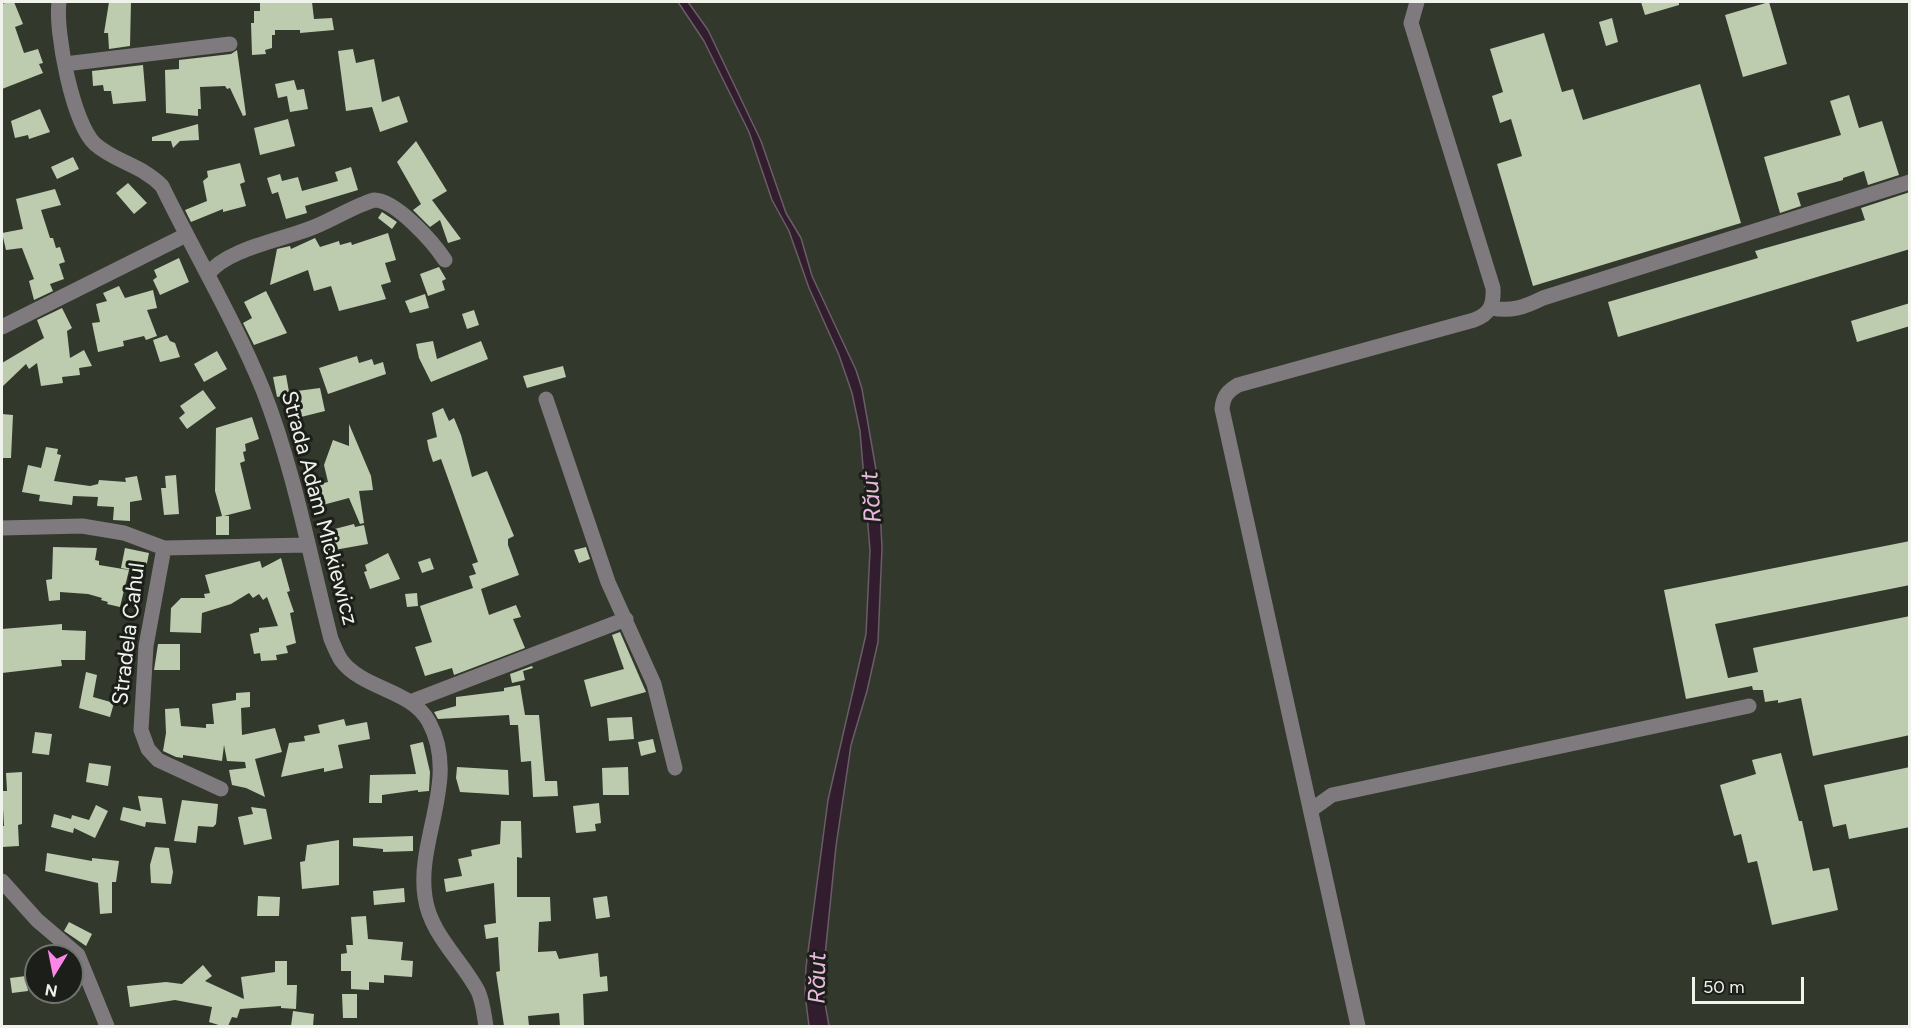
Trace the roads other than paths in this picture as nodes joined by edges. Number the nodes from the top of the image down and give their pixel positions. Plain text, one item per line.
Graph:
1 (59, 2) edge
2 (1417, 2) edge
3 (230, 44) dead end
4 (65, 64) junction
5 (1910, 182) edge
6 (186, 235) junction
7 (445, 260) dead end
8 (208, 274) junction
9 (1491, 308) junction
10 (2, 327) edge
11 (546, 399) dead end
12 (2, 528) edge
13 (307, 545) junction
14 (164, 548) junction
15 (626, 619) junction
16 (410, 702) junction
17 (1749, 706) dead end
18 (675, 768) dead end
19 (221, 789) dead end
20 (1311, 810) junction
21 (2, 881) edge
22 (107, 1026) edge
23 (486, 1026) edge
24 (1358, 1026) edge

1 - 4 street, Strada Adam Mickiewicz
2 - 9 street
3 - 4 street
4 - 6 street, Strada Adam Mickiewicz
5 - 9 street
6 - 8 street, Strada Adam Mickiewicz
6 - 10 street
7 - 8 street
8 - 13 street, Strada Adam Mickiewicz
9 - 20 street
11 - 15 street
12 - 14 street
13 - 14 street
13 - 16 street, Strada Adam Mickiewicz
14 - 19 street, Stradela Cahul
15 - 16 street
15 - 18 street
16 - 23 street, Strada Adam Mickiewicz
17 - 20 street
20 - 24 street
21 - 22 street

